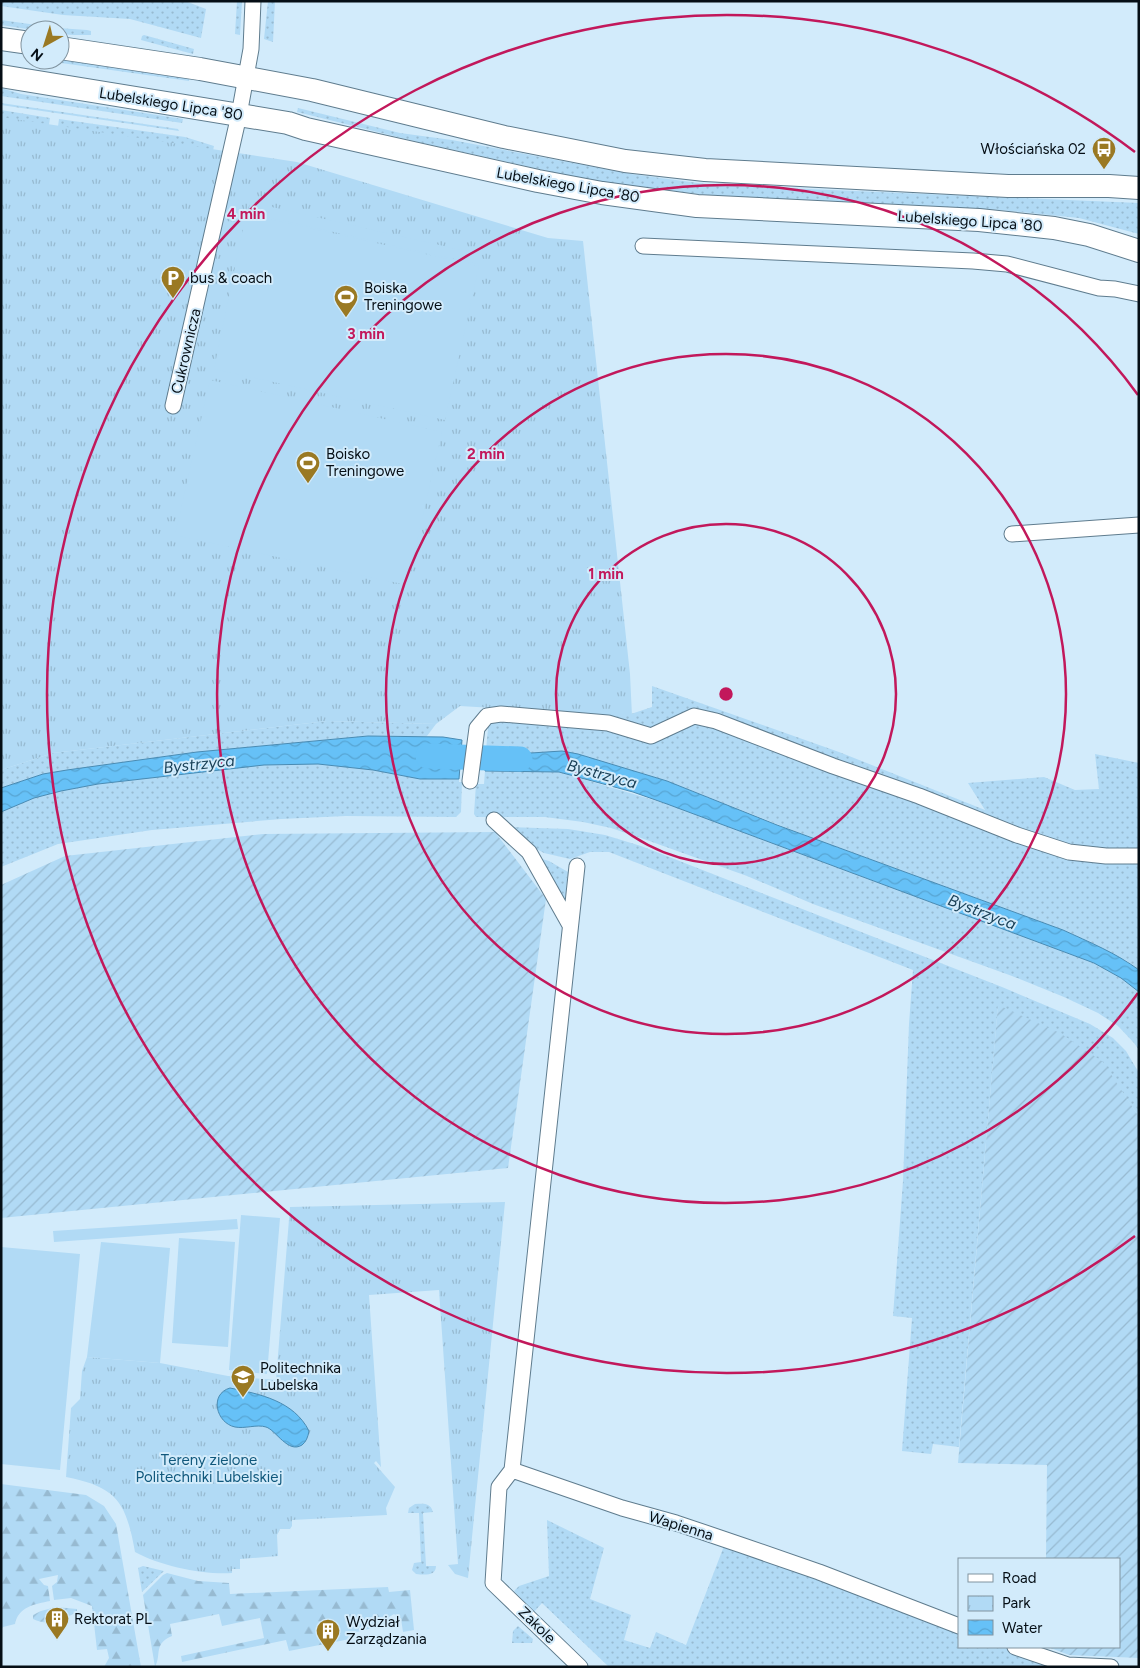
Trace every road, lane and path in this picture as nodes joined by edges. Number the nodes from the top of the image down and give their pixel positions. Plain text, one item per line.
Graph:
1 (253, 1) edge
2 (1, 39) edge
3 (20, 42) edge
4 (70, 50) edge
5 (1, 76) edge
6 (246, 78) junction
7 (239, 115) junction
8 (1139, 188) edge
9 (643, 246) dead end
10 (1139, 251) edge
11 (1139, 294) edge
12 (173, 406) dead end
13 (1139, 525) edge
14 (1012, 534) dead end
15 (470, 781) dead end
16 (494, 820) dead end
17 (1139, 856) edge
18 (577, 866) dead end
19 (570, 925) junction
20 (512, 1470) junction
21 (958, 1626) edge
22 (1018, 1648) edge
23 (580, 1667) edge
24 (1110, 1667) edge

1 - 6 street, Cukrownicza
2 - 3 main road
4 - 6 main road
5 - 7 main road, Lubelskiego Lipca '80
6 - 7 street, Cukrownicza
6 - 8 main road
7 - 10 main road, Lubelskiego Lipca '80
7 - 12 street, Cukrownicza
9 - 11 street
13 - 14 street
15 - 17 street
16 - 19 street
18 - 19 street
19 - 20 street
20 - 21 street, Wapienna
20 - 23 street, Zakole
22 - 24 street

